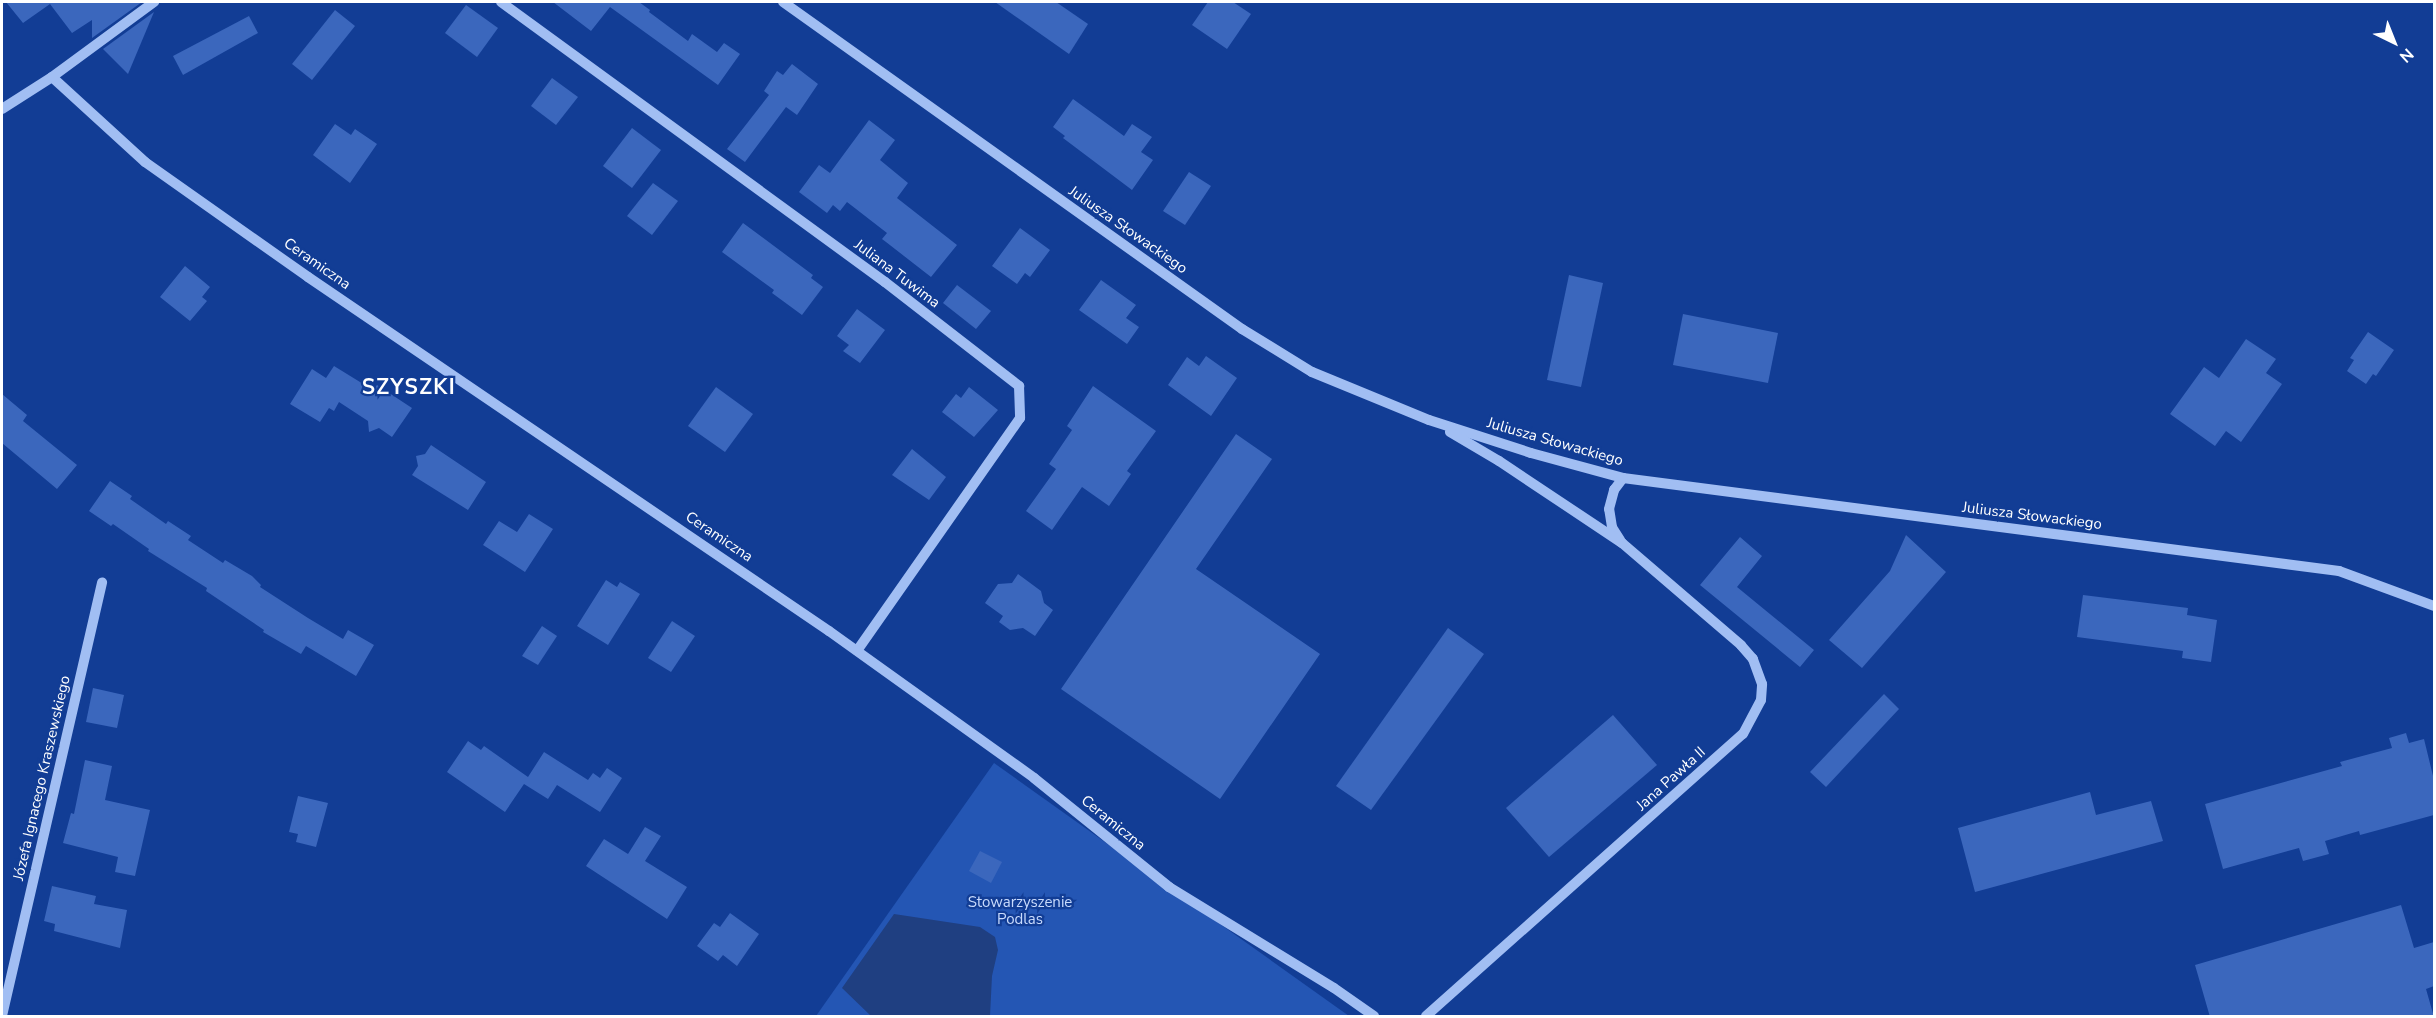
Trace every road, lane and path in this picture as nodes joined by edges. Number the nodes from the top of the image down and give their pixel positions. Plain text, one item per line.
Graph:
1 (154, 2) edge
2 (501, 2) edge
3 (783, 2) edge
4 (52, 77) junction
5 (2, 109) edge
6 (1428, 420) junction
7 (1623, 478) junction
8 (1622, 543) junction
9 (102, 582) dead end
10 (2434, 606) edge
11 (857, 651) junction
12 (3, 1017) edge
13 (1374, 1017) edge
14 (1426, 1017) edge

1 - 4 street
2 - 11 street, Juliana Tuwima
3 - 6 street, Juliusza Słowackiego
4 - 5 street
4 - 11 street, Ceramiczna
6 - 7 street, Juliusza Słowackiego
6 - 8 street, Jana Pawła II
7 - 8 street, Jana Pawła II
7 - 10 street, Juliusza Słowackiego
8 - 14 street, Jana Pawła II
9 - 12 street, Józefa Ignacego Kraszewskiego
11 - 13 street, Ceramiczna

